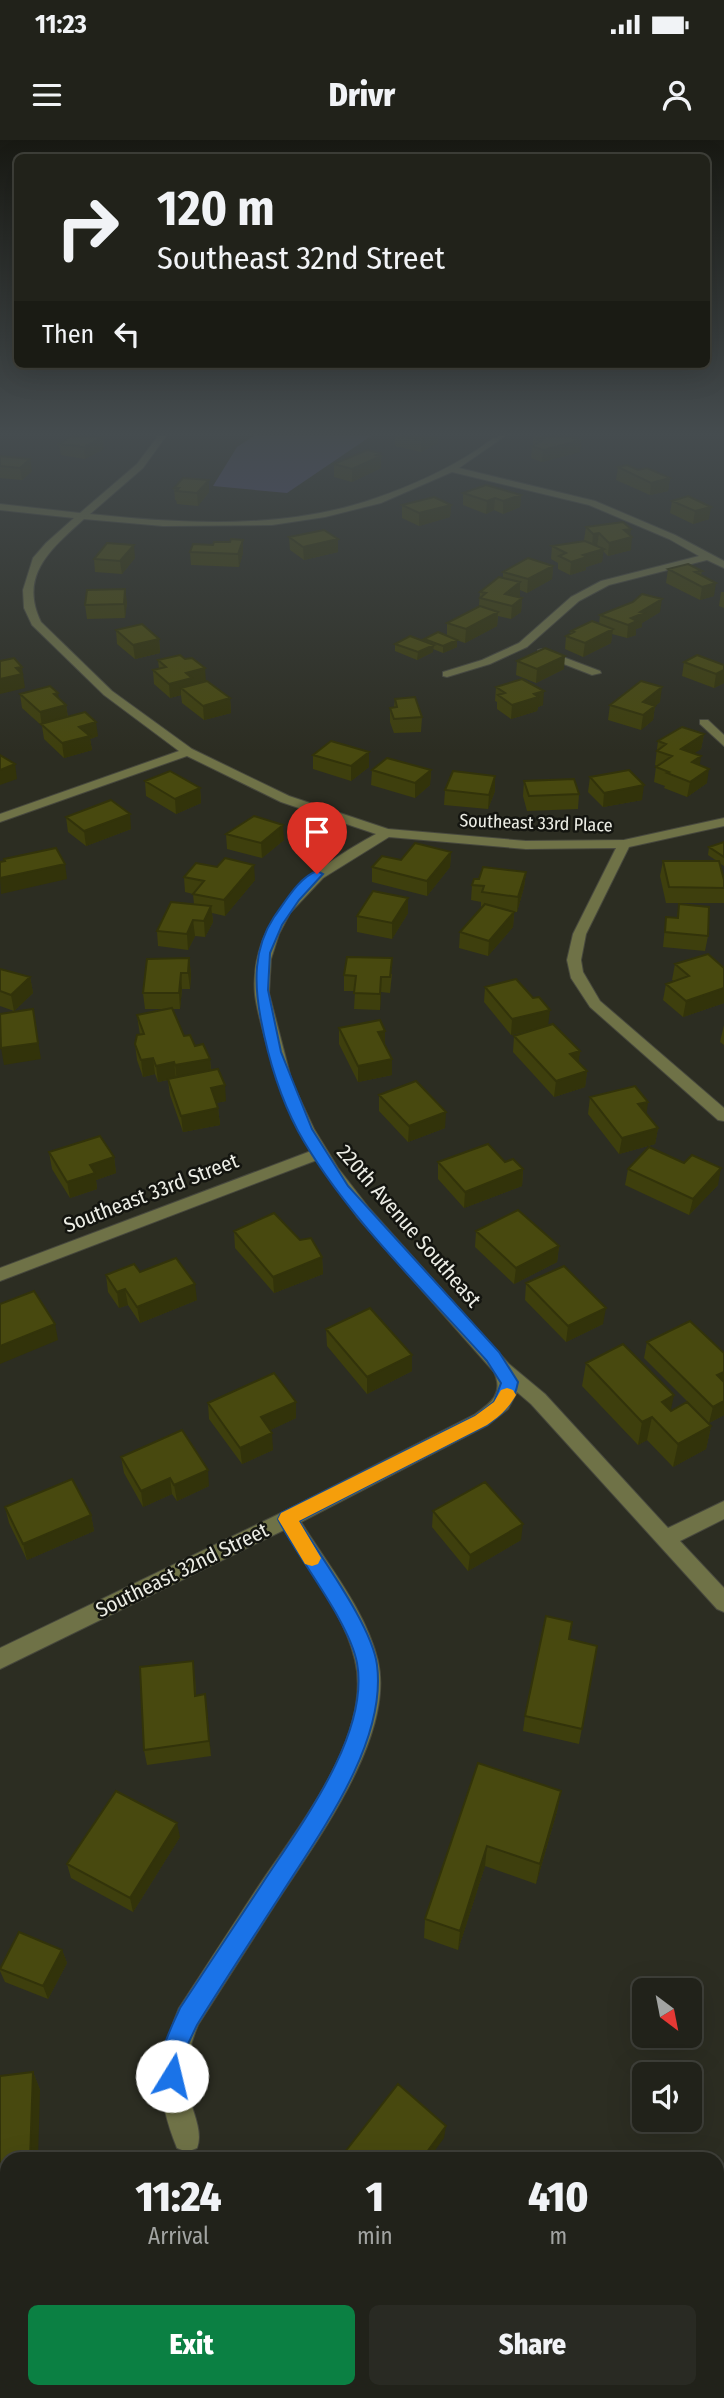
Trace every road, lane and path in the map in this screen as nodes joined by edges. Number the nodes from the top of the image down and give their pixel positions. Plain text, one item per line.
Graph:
1 (55, 541) edge
2 (679, 541) edge
3 (709, 556) junction
4 (724, 565) edge
5 (523, 645) junction
6 (596, 673) dead end
7 (447, 674) dead end
8 (704, 722) dead end
9 (724, 742) edge
10 (188, 752) junction
11 (0, 818) edge
12 (724, 822) edge
13 (387, 832) junction
14 (624, 844) junction
15 (724, 1116) edge
16 (318, 1154) junction
17 (0, 1275) edge
18 (502, 1368) junction
19 (724, 1509) edge
20 (288, 1519) junction
21 (666, 1539) junction
22 (724, 1603) edge
23 (0, 1659) edge
24 (187, 2138) dead end

1 - 10 street, Southeast 33rd Place
2 - 3 street
3 - 4 street
3 - 5 street
5 - 6 street
5 - 7 street
8 - 9 street
10 - 11 street
10 - 13 street, Southeast 33rd Place
12 - 14 street, Southeast 33rd Place
13 - 14 street, Southeast 33rd Place
13 - 16 street, 220th Avenue Southeast
14 - 15 street
16 - 17 street, Southeast 33rd Street
16 - 18 street, 220th Avenue Southeast
18 - 20 street, Southeast 32nd Street
18 - 21 street, 220th Avenue Southeast
19 - 21 street
20 - 23 street, Southeast 32nd Street
20 - 24 street
21 - 22 street, 220th Avenue Southeast

